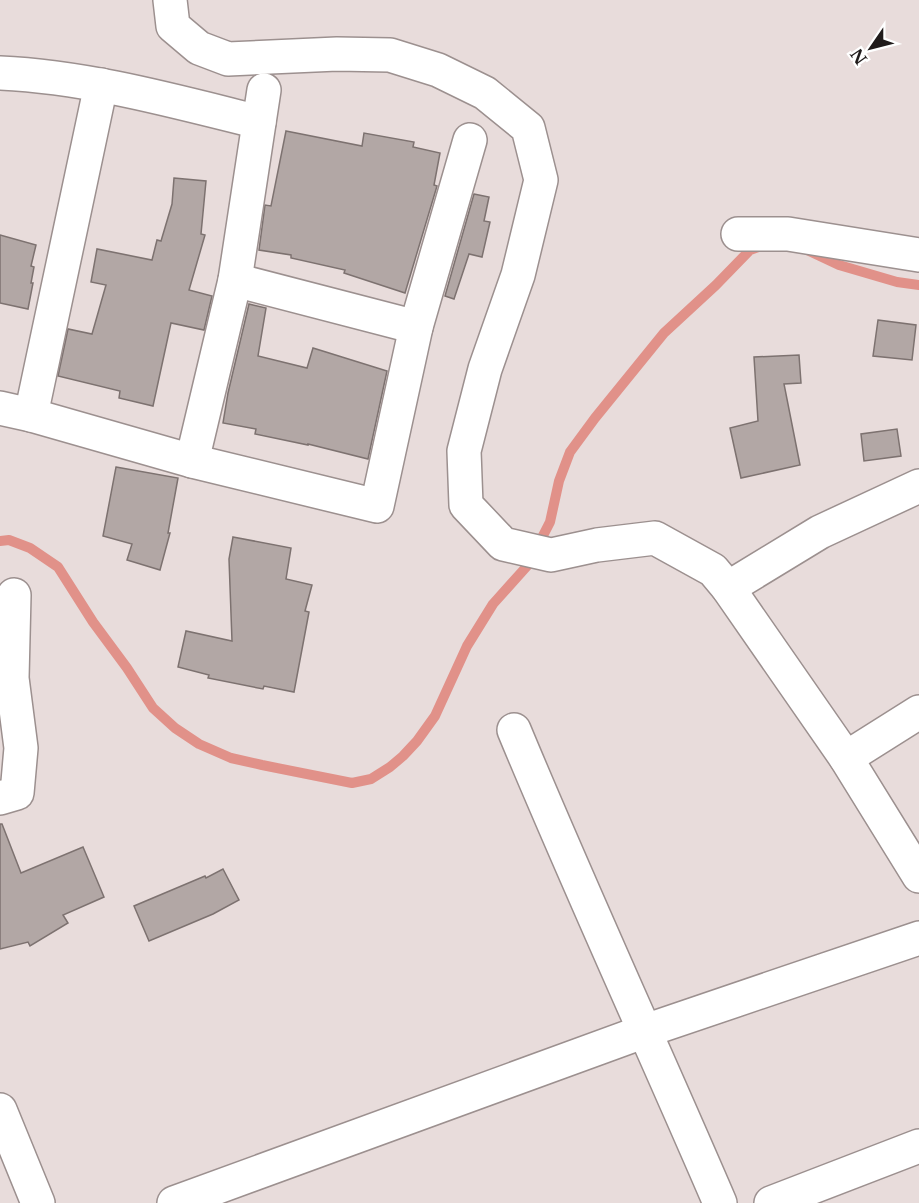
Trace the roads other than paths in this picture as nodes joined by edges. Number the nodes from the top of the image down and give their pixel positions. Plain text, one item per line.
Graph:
1 (170, 0) edge
2 (0, 73) edge
3 (101, 85) junction
4 (264, 90) dead end
5 (259, 122) junction
6 (470, 140) dead end
7 (738, 234) dead end
8 (919, 255) edge
9 (235, 280) junction
10 (416, 327) junction
11 (16, 411) edge
12 (192, 462) junction
13 (919, 486) edge
14 (721, 579) junction
15 (14, 595) dead end
16 (6, 678) edge
17 (919, 712) edge
18 (514, 730) dead end
19 (846, 758) junction
20 (0, 798) edge
21 (919, 876) edge
22 (919, 938) edge
23 (645, 1031) junction
24 (0, 1110) edge
25 (919, 1146) edge
26 (38, 1203) edge
27 (174, 1203) edge
28 (720, 1203) edge
29 (771, 1203) edge

1 - 14 street
2 - 3 street
3 - 5 street
3 - 11 street
4 - 5 street
5 - 9 street
6 - 10 street
7 - 8 street
9 - 10 street
9 - 12 street
10 - 12 street
11 - 12 street
13 - 14 street
14 - 19 street
15 - 16 street
16 - 20 street
17 - 19 street
18 - 23 street
19 - 21 street
22 - 23 street
23 - 27 street
23 - 28 street
24 - 26 street
25 - 29 street

